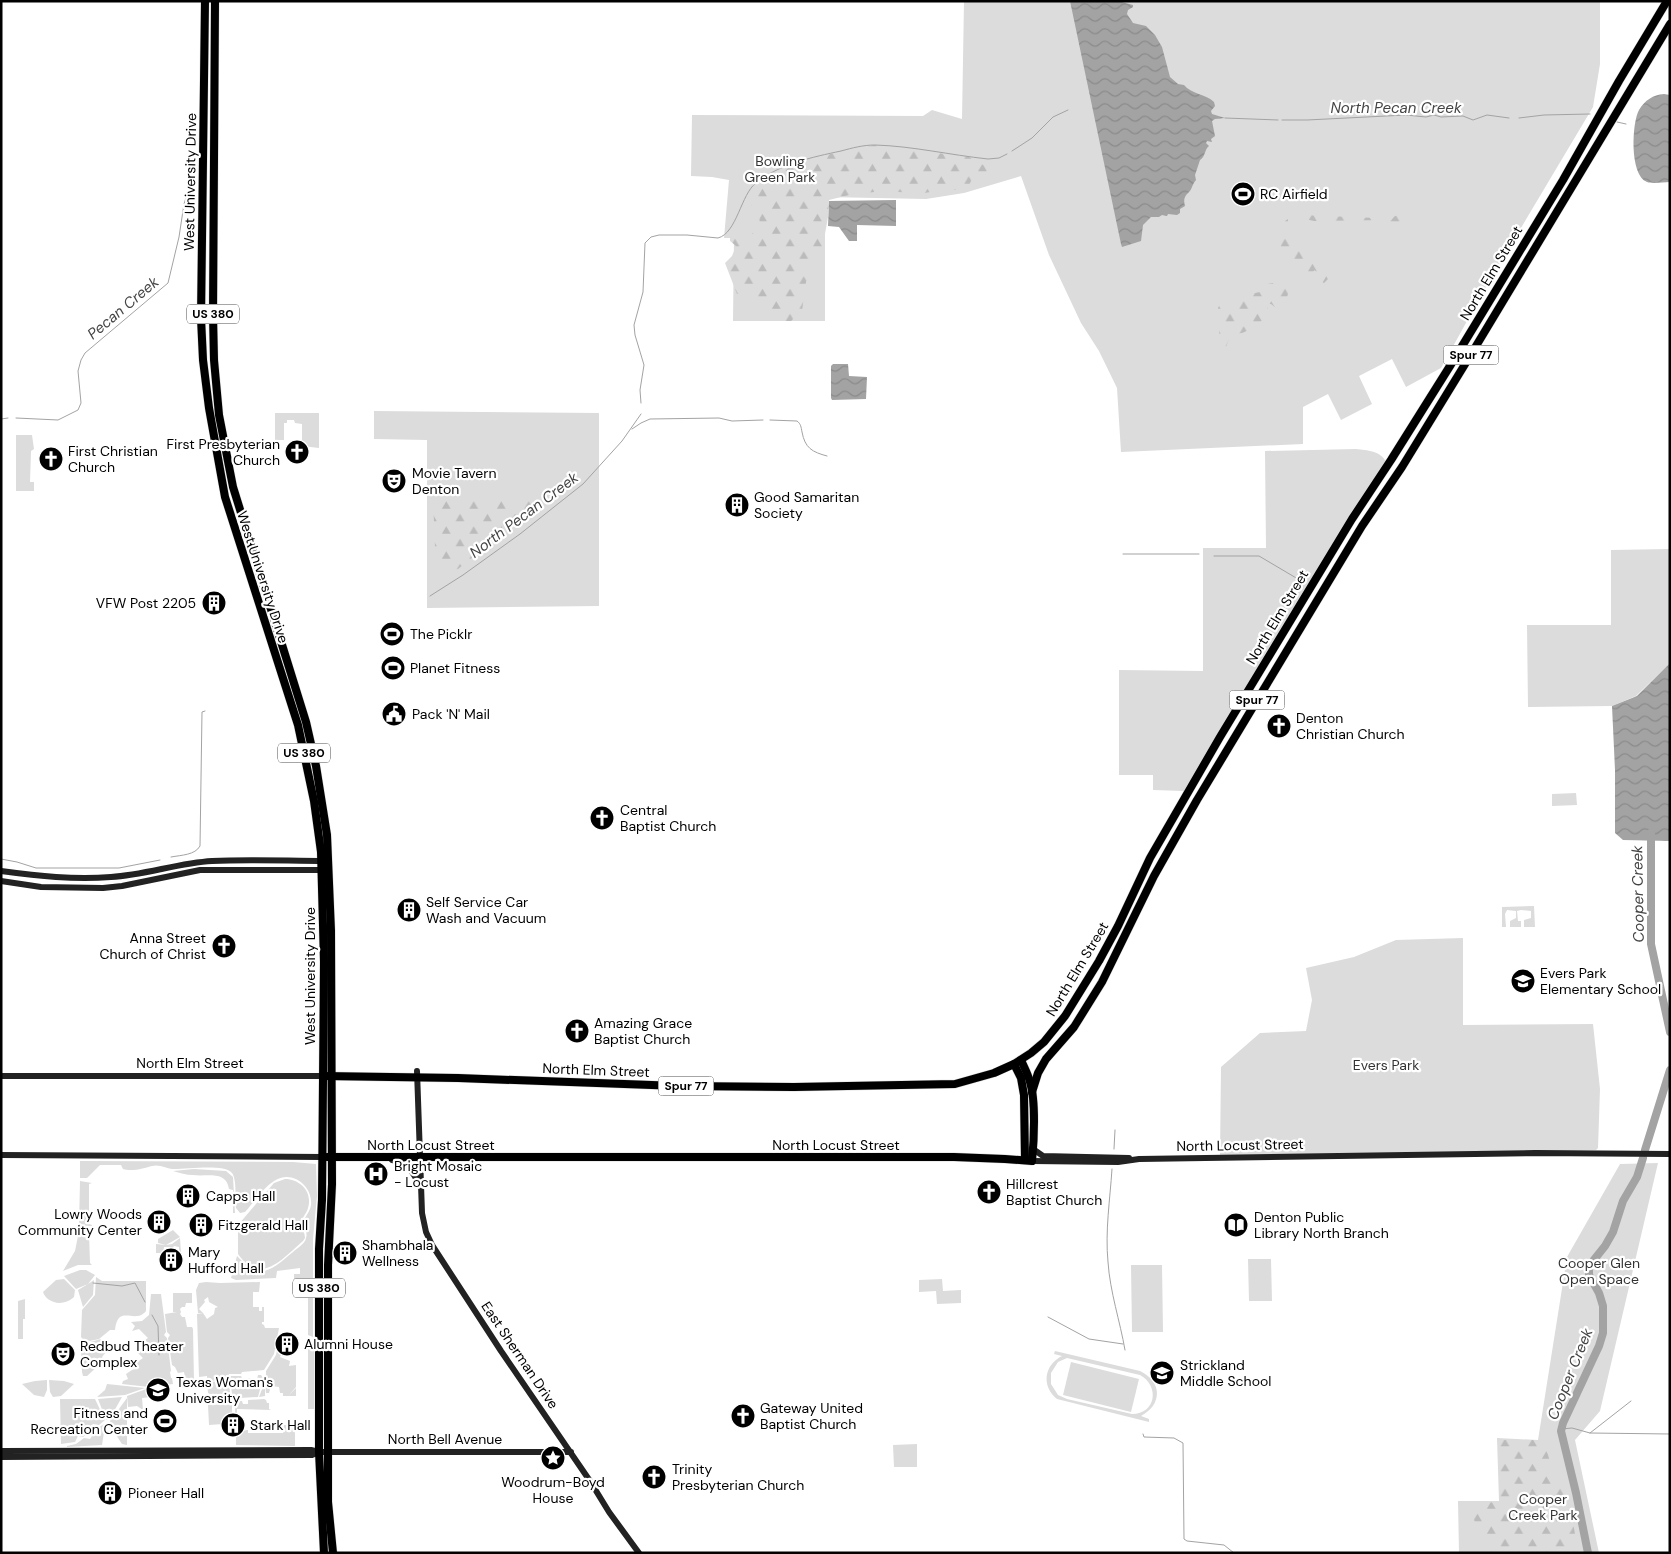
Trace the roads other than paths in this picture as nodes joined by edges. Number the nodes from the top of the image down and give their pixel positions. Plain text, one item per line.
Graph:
1 (205, 1) edge
2 (215, 1) edge
3 (1667, 1) edge
4 (1670, 24) edge
5 (325, 861) junction
6 (326, 870) junction
7 (1, 872) edge
8 (1, 881) edge
9 (1017, 1062) junction
10 (418, 1074) junction
11 (1, 1076) edge
12 (327, 1076) junction
13 (1032, 1092) junction
14 (1033, 1149) junction
15 (1670, 1154) edge
16 (1, 1155) edge
17 (323, 1157) junction
18 (331, 1157) junction
19 (376, 1157) junction
20 (420, 1158) junction
21 (1140, 1159) junction
22 (1028, 1161) junction
23 (421, 1192) junction
24 (1, 1452) edge
25 (319, 1452) junction
26 (328, 1452) junction
27 (571, 1452) junction
28 (1, 1457) edge
29 (324, 1553) edge
30 (333, 1553) edge
31 (639, 1553) edge

1 - 5 main road, West University Drive / US 380
2 - 5 main road, West University Drive / US 380
3 - 9 main road, North Elm Street / Spur 77
4 - 13 main road, North Elm Street / Spur 77
5 - 6 main road, West University Drive / US 380
5 - 7 main road
6 - 8 main road
6 - 12 main road, West University Drive / US 380
9 - 10 main road, North Elm Street / Spur 77
9 - 13 main road
9 - 22 main road
10 - 12 main road, North Elm Street / Spur 77
10 - 20 main road, East Sherman Drive
11 - 12 main road, North Elm Street
12 - 17 main road, West University Drive / US 380
12 - 18 main road, West University Drive / US 380
13 - 14 main road, Spur 77
14 - 21 main road
14 - 22 main road, Spur 77
15 - 21 main road, North Locust Street
16 - 17 main road, North Locust Street
17 - 18 main road, North Locust Street
17 - 25 main road, US 380
18 - 19 main road, North Locust Street
18 - 26 main road, US 380
19 - 20 main road, North Locust Street
19 - 23 main road
20 - 22 main road, North Locust Street
20 - 23 main road, East Sherman Drive
21 - 22 main road, North Locust Street
23 - 27 main road, East Sherman Drive
24 - 25 main road, North Bell Avenue
25 - 26 main road, North Bell Avenue
25 - 28 main road, North Bell Avenue
25 - 29 main road, US 380
26 - 27 main road, North Bell Avenue
26 - 30 main road, US 380
27 - 31 main road, East Sherman Drive

